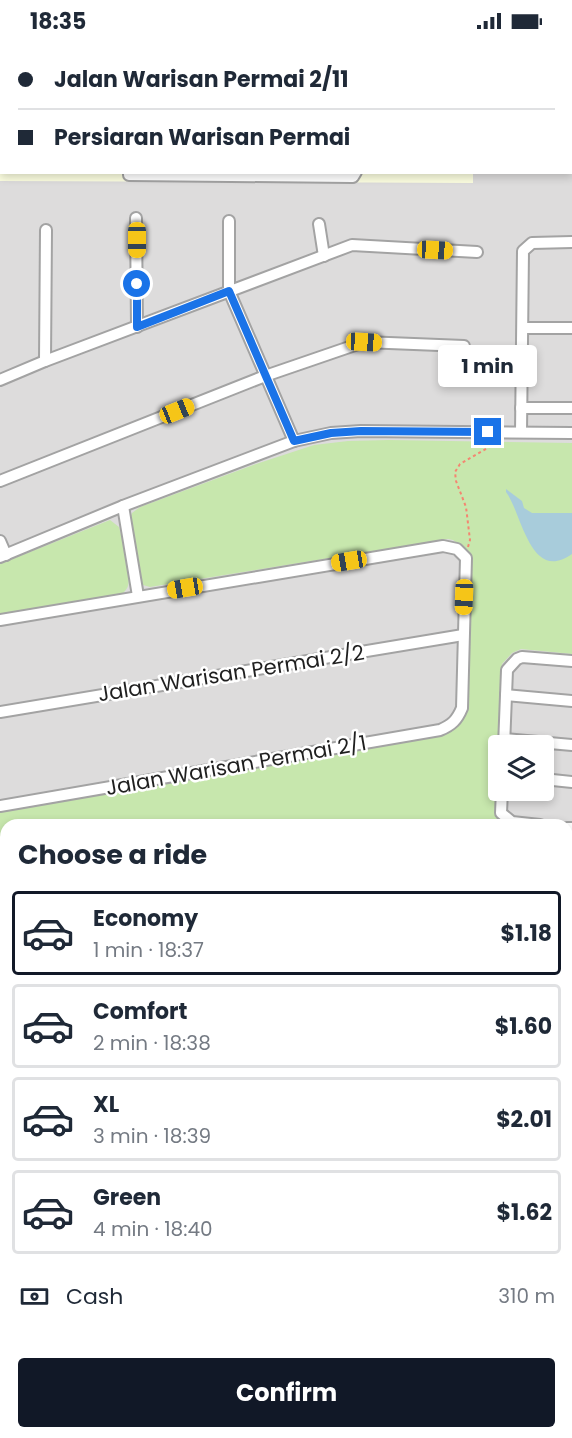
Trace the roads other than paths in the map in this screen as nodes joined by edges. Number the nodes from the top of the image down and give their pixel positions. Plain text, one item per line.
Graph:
1 (129, 174) edge
2 (355, 174) edge
3 (136, 218) dead end
4 (229, 221) dead end
5 (319, 225) dead end
6 (46, 230) dead end
7 (572, 242) edge
8 (477, 252) dead end
9 (324, 256) junction
10 (229, 291) junction
11 (137, 327) junction
12 (523, 328) junction
13 (572, 328) edge
14 (464, 346) dead end
15 (45, 361) junction
16 (265, 376) junction
17 (0, 380) edge
18 (521, 408) junction
19 (572, 408) edge
20 (515, 432) junction
21 (572, 432) edge
22 (294, 441) junction
23 (0, 481) edge
24 (123, 506) junction
25 (0, 541) edge
26 (3, 556) edge
27 (138, 596) junction
28 (0, 620) edge
29 (463, 635) junction
30 (572, 661) edge
31 (506, 695) junction
32 (572, 701) edge
33 (0, 712) edge
34 (504, 735) edge
35 (554, 744) edge
36 (572, 745) edge
37 (554, 780) edge
38 (572, 782) edge
39 (502, 801) edge
40 (0, 806) edge
41 (508, 819) edge

1 - 2 street
3 - 11 street
4 - 10 street
5 - 9 street
6 - 15 street
7 - 12 street
8 - 9 street
9 - 10 street
10 - 11 street
10 - 16 street
11 - 15 street
12 - 13 street
12 - 18 street
14 - 16 street
15 - 17 street
16 - 22 street
16 - 23 street
18 - 19 street
18 - 20 street
20 - 21 street
20 - 22 street
22 - 24 street
24 - 26 street
24 - 27 street
25 - 26 street
27 - 28 street
27 - 29 street
29 - 33 street, Jalan Warisan Permai 2/2
29 - 40 street, Jalan Warisan Permai 2/1
30 - 31 street
31 - 32 street
31 - 34 street
35 - 36 street
37 - 38 street
39 - 41 street

